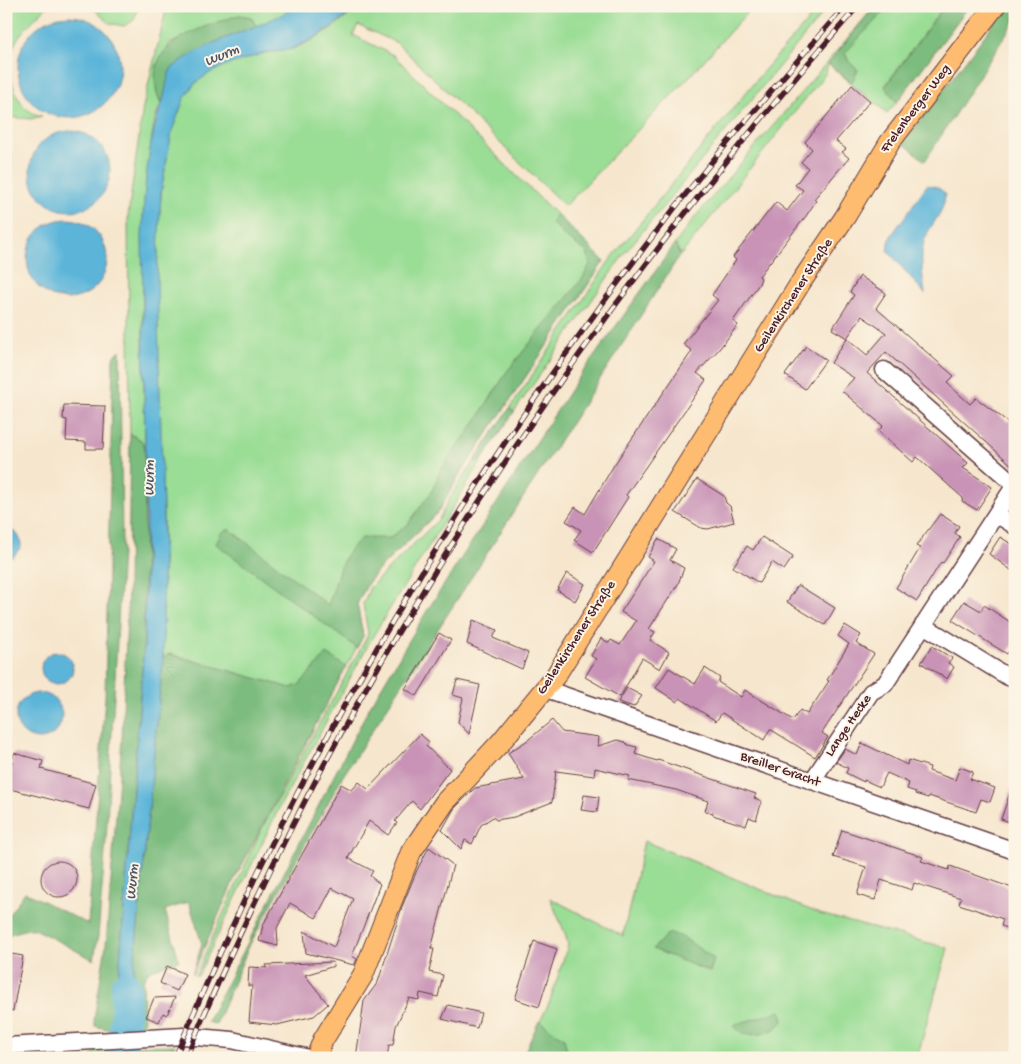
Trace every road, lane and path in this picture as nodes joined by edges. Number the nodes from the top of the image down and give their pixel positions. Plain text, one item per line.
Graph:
1 (994, 6) edge
2 (845, 217) joint
3 (884, 370) dead end
4 (1015, 485) edge
5 (996, 514) junction
6 (1015, 526) edge
7 (923, 625) junction
8 (1008, 677) dead end
9 (546, 689) junction
10 (812, 781) junction
11 (1015, 851) edge
12 (6, 1046) edge
13 (309, 1058) edge
14 (316, 1058) edge

1 - 2 main road, Frelenberger Weg
2 - 9 main road, Geilenkirchener Straße
3 - 4 street, Lange Hecke
4 - 5 street, Lange Hecke
5 - 6 street
5 - 7 street, Lange Hecke
7 - 8 street
7 - 10 street, Lange Hecke
9 - 10 street, Breiller Gracht
9 - 14 main road, Geilenkirchener Straße
10 - 11 street, Breiller Gracht
12 - 13 street

